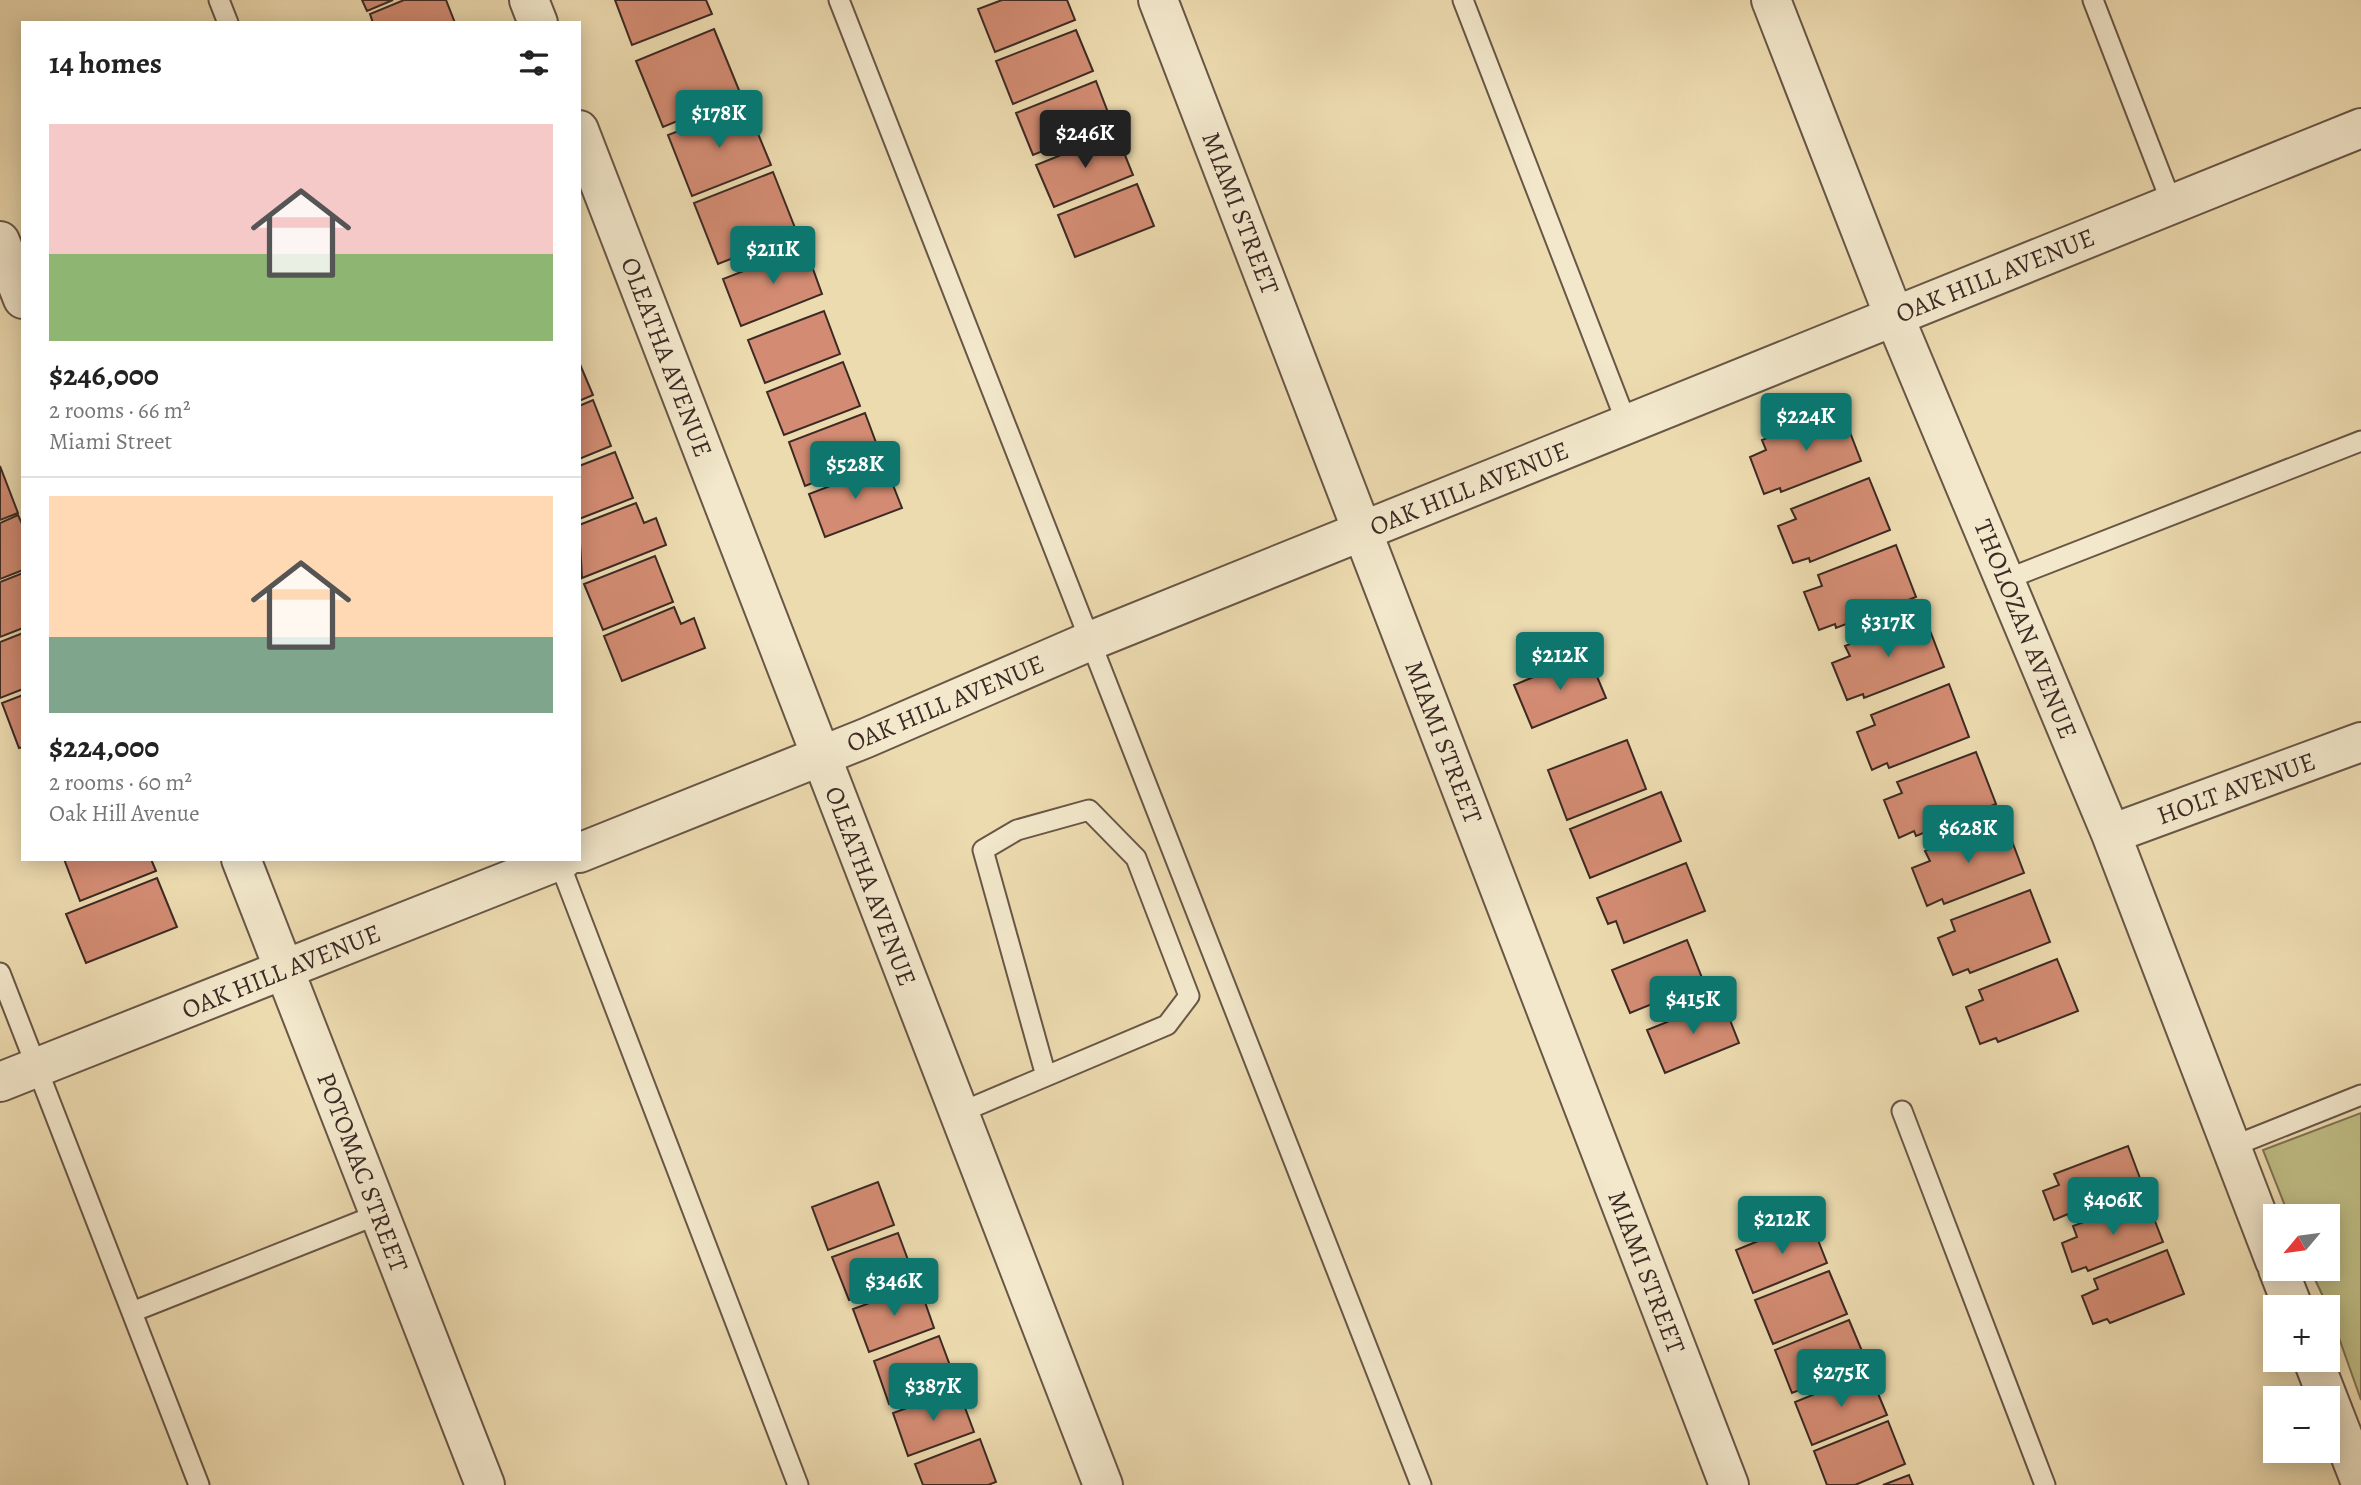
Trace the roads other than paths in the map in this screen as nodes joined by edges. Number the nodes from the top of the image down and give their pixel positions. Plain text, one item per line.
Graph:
1 (219, 0) edge
2 (529, 0) edge
3 (839, 0) edge
4 (1158, 0) edge
5 (1463, 0) edge
6 (1772, 0) edge
7 (2093, 0) edge
8 (227, 21) edge
9 (537, 21) edge
10 (2361, 128) edge
11 (581, 135) edge
12 (2172, 204) junction
13 (0, 241) edge
14 (21, 294) edge
15 (1894, 316) junction
16 (1627, 424) junction
17 (2361, 441) edge
18 (1363, 530) junction
19 (2007, 579) junction
20 (1090, 641) junction
21 (2361, 742) edge
22 (821, 756) junction
23 (2110, 834) junction
24 (581, 852) edge
25 (242, 861) edge
26 (558, 861) edge
27 (566, 861) edge
28 (283, 971) junction
29 (0, 973) edge
30 (36, 1066) junction
31 (1046, 1076) junction
32 (0, 1082) edge
33 (2361, 1095) edge
34 (1902, 1111) dead end
35 (959, 1113) junction
36 (2231, 1147) junction
37 (379, 1214) junction
38 (2263, 1230) edge
39 (132, 1312) junction
40 (2318, 1372) edge
41 (2361, 1483) edge
42 (199, 1485) edge
43 (485, 1485) edge
44 (798, 1485) edge
45 (1103, 1485) edge
46 (1421, 1485) edge
47 (1728, 1485) edge
48 (2045, 1485) edge

1 - 8 lane
2 - 9 street
3 - 20 lane
4 - 18 street, MIAMI STREET
5 - 16 lane
6 - 15 street, THOLOZAN AVENUE
7 - 12 lane
10 - 12 street, OAK HILL AVENUE
11 - 22 street, OLEATHA AVENUE
12 - 15 street, OAK HILL AVENUE
13 - 14 street
15 - 16 street, OAK HILL AVENUE
15 - 19 street, THOLOZAN AVENUE
16 - 18 street, OAK HILL AVENUE
17 - 19 lane
18 - 20 street, OAK HILL AVENUE
18 - 47 street, MIAMI STREET
19 - 23 street, THOLOZAN AVENUE
20 - 22 street, OAK HILL AVENUE
20 - 46 lane
21 - 23 street, HOLT AVENUE
22 - 24 street, OAK HILL AVENUE
22 - 35 street, OLEATHA AVENUE
23 - 36 street, THOLOZAN AVENUE
25 - 28 street, POTOMAC STREET
26 - 28 street, OAK HILL AVENUE
27 - 44 lane
28 - 30 street, OAK HILL AVENUE
28 - 37 street, POTOMAC STREET
29 - 30 lane
30 - 32 street, OAK HILL AVENUE
30 - 39 lane
31 - 31 lane
31 - 35 lane
33 - 36 lane
34 - 48 lane
35 - 45 street, OLEATHA AVENUE
36 - 38 street, THOLOZAN AVENUE
37 - 39 lane
37 - 43 street, POTOMAC STREET
39 - 42 lane
40 - 41 street

